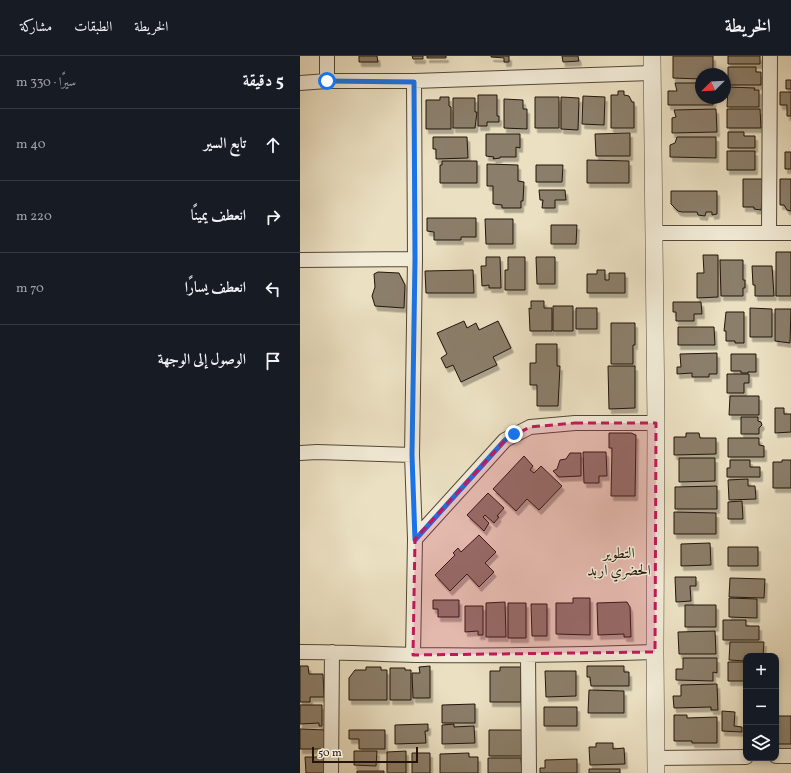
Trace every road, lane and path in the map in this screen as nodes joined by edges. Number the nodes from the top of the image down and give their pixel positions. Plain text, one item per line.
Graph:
1 (328, 56) edge
2 (652, 56) edge
3 (770, 56) edge
4 (652, 73) junction
5 (327, 81) junction
6 (414, 82) junction
7 (300, 83) edge
8 (655, 233) junction
9 (769, 233) junction
10 (791, 233) edge
11 (415, 259) junction
12 (300, 260) edge
13 (656, 424) junction
14 (300, 453) edge
15 (412, 455) junction
16 (415, 540) junction
17 (300, 652) edge
18 (332, 652) junction
19 (655, 652) junction
20 (414, 655) junction
21 (528, 656) junction
22 (779, 756) edge
23 (791, 756) edge
24 (743, 757) edge
25 (656, 766) edge
26 (332, 773) edge
27 (529, 773) edge

1 - 5 street
2 - 4 street
3 - 9 street
4 - 6 street
4 - 8 street
5 - 6 street
5 - 7 street
6 - 11 street
8 - 9 street
8 - 13 street
9 - 10 street
11 - 12 street
11 - 15 street
13 - 16 street
13 - 19 street
14 - 15 street
15 - 16 street
16 - 20 street
17 - 18 street
18 - 20 street
18 - 26 street
19 - 21 street
19 - 25 street
20 - 21 street
21 - 27 street
22 - 23 street
24 - 25 street

